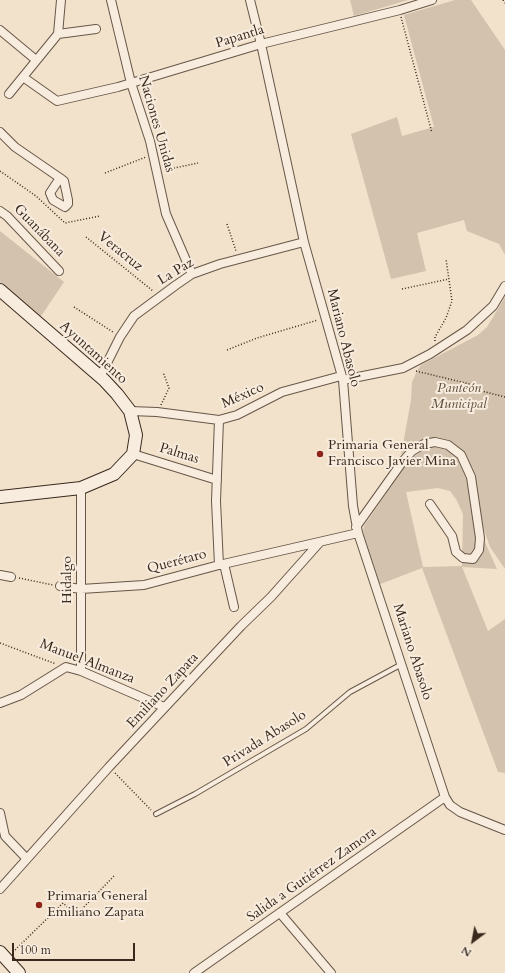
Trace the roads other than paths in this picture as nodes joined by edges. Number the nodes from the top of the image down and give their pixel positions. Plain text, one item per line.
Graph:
1 (61, 0) edge
2 (111, 0) edge
3 (250, 0) edge
4 (432, 0) edge
5 (96, 29) dead end
6 (0, 30) edge
7 (58, 34) junction
8 (261, 44) junction
9 (36, 60) junction
10 (22, 77) junction
11 (131, 83) junction
12 (9, 94) dead end
13 (0, 132) edge
14 (60, 178) dead end
15 (0, 211) edge
16 (304, 242) junction
17 (59, 271) dead end
18 (192, 274) junction
19 (505, 286) edge
20 (0, 290) edge
21 (100, 376) junction
22 (342, 378) junction
23 (130, 411) junction
24 (220, 420) junction
25 (133, 454) junction
26 (217, 480) junction
27 (81, 488) junction
28 (0, 497) edge
29 (430, 504) dead end
30 (358, 530) junction
31 (320, 542) junction
32 (222, 564) junction
33 (0, 574) edge
34 (11, 577) road end
35 (60, 586) road end
36 (81, 589) junction
37 (234, 607) dead end
38 (402, 664) junction
39 (80, 671) junction
40 (0, 703) edge
41 (164, 707) junction
42 (445, 797) junction
43 (0, 813) edge
44 (156, 814) road end
45 (505, 830) edge
46 (27, 859) junction
47 (0, 889) edge
48 (280, 913) junction
49 (3, 955) edge
50 (19, 973) edge
51 (194, 973) edge
52 (331, 973) edge

1 - 7 street
2 - 11 street, Naciones Unidas
3 - 8 street, Mariano Abasolo
4 - 8 street, Papantla
5 - 7 street
6 - 9 street
7 - 9 street
8 - 11 street, Papantla
8 - 16 street, Mariano Abasolo
9 - 10 street
10 - 11 street, Papantla
10 - 12 street
11 - 18 street, Naciones Unidas
13 - 14 street
15 - 17 street, Guanábana
16 - 18 street, La Paz
16 - 22 street, Mariano Abasolo
18 - 21 street, La Paz
19 - 22 street, México
20 - 21 street, Ayuntamiento
21 - 23 street, Ayuntamiento
22 - 24 street, México
22 - 30 street, Mariano Abasolo
23 - 24 street, México
23 - 25 street, Ayuntamiento
24 - 26 street
25 - 26 street, Palmas
25 - 27 street
26 - 32 street
27 - 28 street
27 - 36 street, Hidalgo
29 - 30 street
30 - 31 street, Querétaro
30 - 38 street, Mariano Abasolo
31 - 32 street, Querétaro
31 - 41 street, Emiliano Zapata
32 - 36 street, Querétaro
32 - 37 street
33 - 34 street
35 - 36 street, Querétaro
36 - 39 street, Hidalgo
38 - 42 street, Mariano Abasolo
38 - 44 lane, Privada Abasolo
39 - 40 street, Manuel Almanza
39 - 41 street, Manuel Almanza
41 - 46 street, Emiliano Zapata
42 - 45 street, Mariano Abasolo
42 - 48 street, Salida a Gutiérrez Zamora
43 - 46 street
46 - 47 street, Emiliano Zapata
48 - 51 street, Salida a Gutiérrez Zamora
48 - 52 street
49 - 50 street

